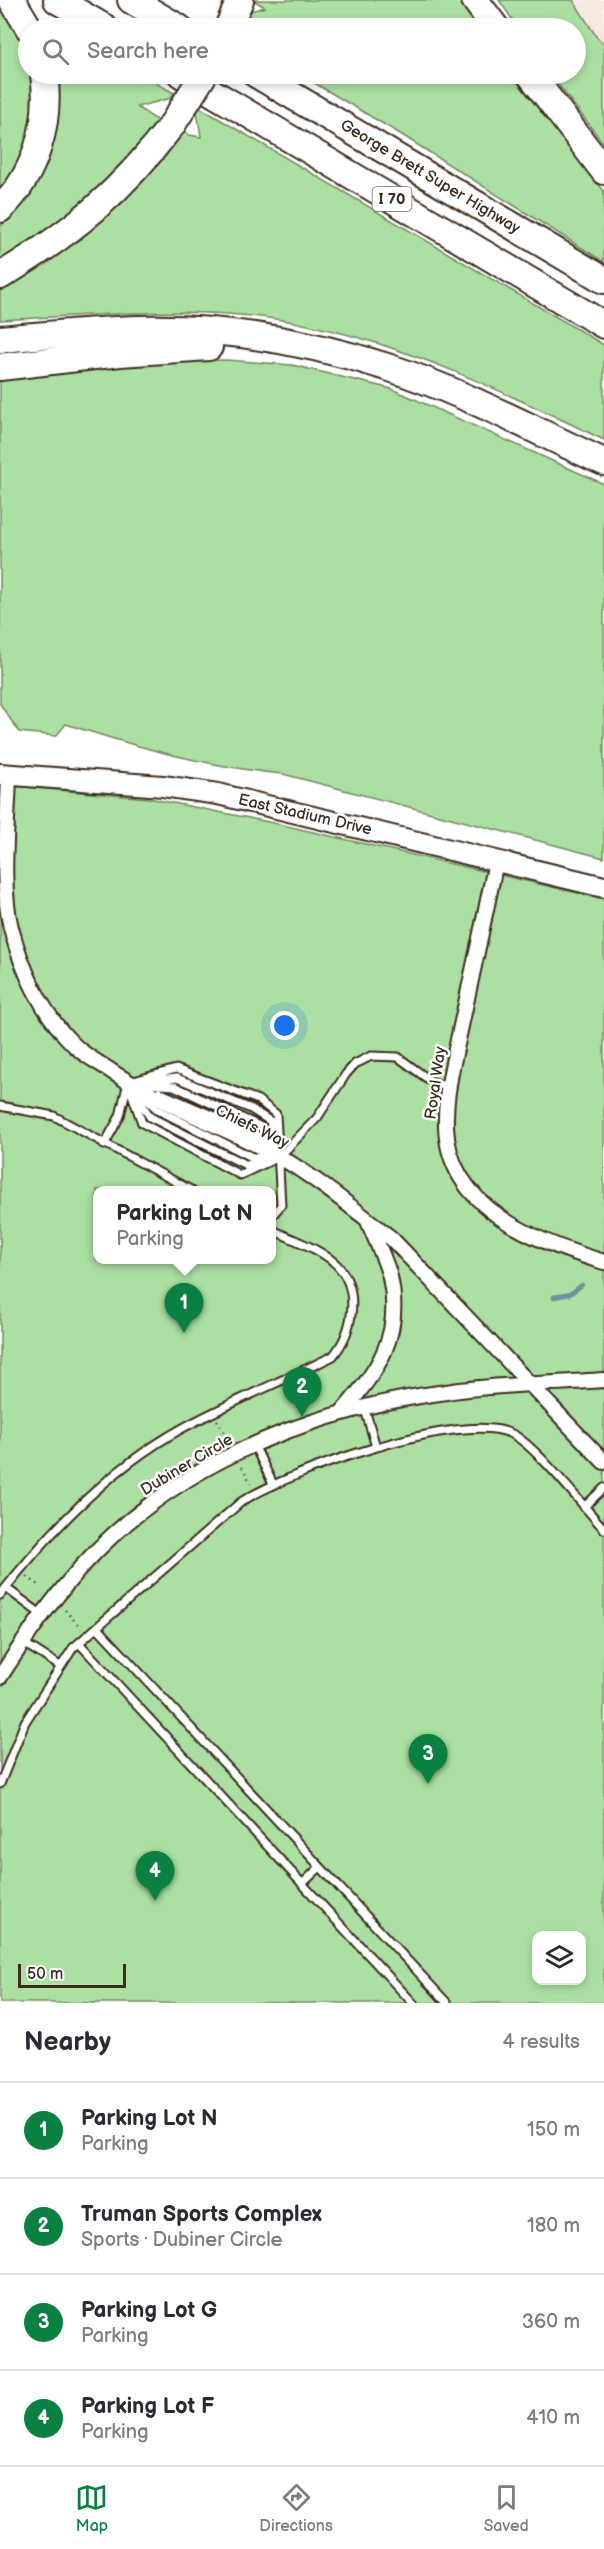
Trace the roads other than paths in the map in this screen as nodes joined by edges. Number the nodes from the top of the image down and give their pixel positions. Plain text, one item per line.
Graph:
1 (12, 0) edge
2 (57, 0) edge
3 (131, 0) edge
4 (151, 0) edge
5 (240, 0) edge
6 (475, 0) edge
7 (23, 18) edge
8 (88, 18) edge
9 (162, 18) edge
10 (168, 18) edge
11 (232, 18) edge
12 (488, 18) edge
13 (45, 84) edge
14 (198, 84) edge
15 (198, 84) edge
16 (273, 84) edge
17 (538, 84) edge
18 (604, 171) edge
19 (0, 209) edge
20 (0, 276) edge
21 (604, 280) edge
22 (604, 325) edge
23 (0, 339) edge
24 (338, 353) junction
25 (0, 367) edge
26 (604, 462) edge
27 (5, 774) edge
28 (496, 861) junction
29 (604, 887) edge
30 (128, 1083) junction
31 (449, 1087) junction
32 (0, 1106) edge
33 (104, 1145) junction
34 (279, 1157) junction
35 (182, 1186) edge
36 (276, 1211) edge
37 (367, 1219) junction
38 (276, 1231) edge
39 (604, 1262) edge
40 (604, 1380) edge
41 (534, 1386) junction
42 (364, 1406) junction
43 (343, 1412) junction
44 (254, 1445) junction
45 (376, 1447) junction
46 (604, 1462) edge
47 (273, 1484) junction
48 (604, 1488) edge
49 (584, 1507) junction
50 (604, 1529) edge
51 (6, 1588) junction
52 (0, 1595) edge
53 (42, 1615) junction
54 (98, 1627) junction
55 (22, 1642) junction
56 (79, 1643) junction
57 (60, 1666) junction
58 (0, 1677) edge
59 (0, 1757) edge
60 (9, 1762) junction
61 (0, 1784) edge
62 (320, 1867) junction
63 (302, 1884) junction
64 (413, 2003) edge
65 (447, 2003) edge

1 - 7 highway
2 - 8 highway
3 - 9 highway
4 - 10 highway
5 - 11 highway
6 - 12 highway
13 - 19 highway
14 - 22 highway, I 70
15 - 20 highway, bridge
16 - 21 highway, George Brett Super Highway / I 70
17 - 18 highway
23 - 24 highway
24 - 25 highway
24 - 26 highway
27 - 28 main road, East Stadium Drive
27 - 30 street, Chiefs Way
28 - 29 main road, East Stadium Drive
28 - 31 street, Royal Way
30 - 33 lane
30 - 34 street, Chiefs Way
30 - 34 lane
30 - 34 lane
30 - 34 lane
30 - 34 lane
31 - 34 lane
31 - 39 street, Royal Way
32 - 33 lane
33 - 35 lane
34 - 36 lane
34 - 37 street, Chiefs Way
37 - 41 street, Chiefs Way
37 - 43 street
38 - 51 lane
40 - 41 street, Dubiner Circle
41 - 42 street, Dubiner Circle
41 - 46 street, Chiefs Way
42 - 43 street, Dubiner Circle
42 - 45 lane
43 - 44 street, Dubiner Circle
44 - 47 lane
44 - 53 street, Dubiner Circle
45 - 47 lane
45 - 49 lane
47 - 54 lane
48 - 49 lane
49 - 50 lane
51 - 52 lane
51 - 53 lane
53 - 55 street, Dubiner Circle
54 - 56 lane
54 - 62 lane
55 - 57 lane
55 - 58 street, Dubiner Circle
56 - 57 lane
56 - 63 lane
57 - 60 lane
59 - 60 lane
60 - 61 lane
62 - 63 lane
62 - 65 lane
63 - 64 lane

